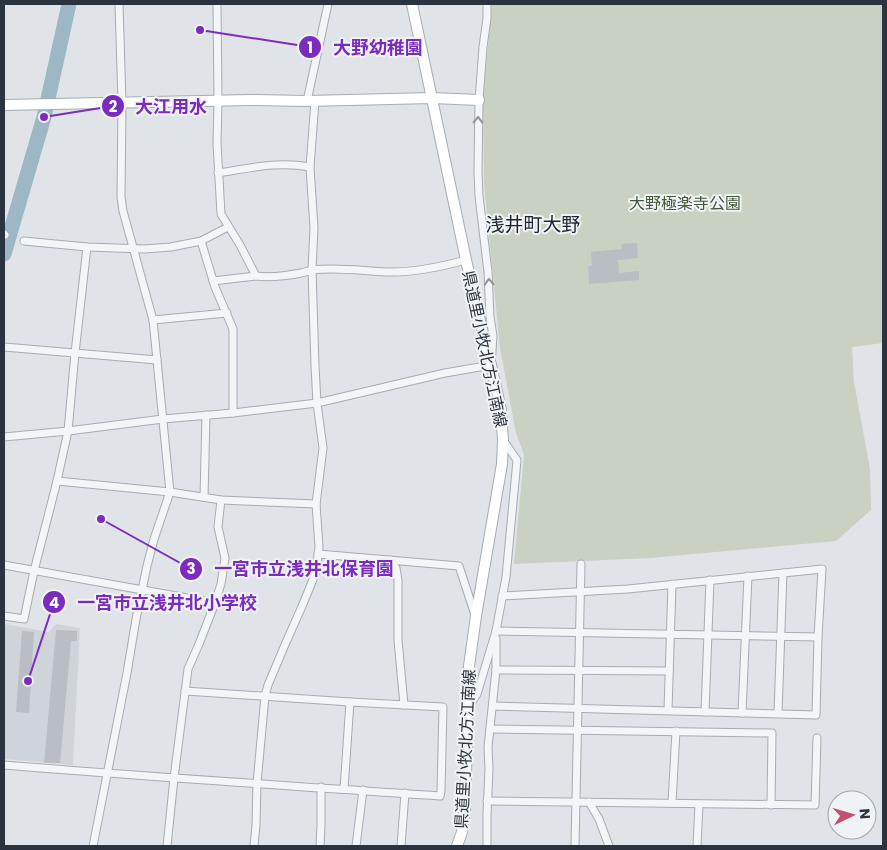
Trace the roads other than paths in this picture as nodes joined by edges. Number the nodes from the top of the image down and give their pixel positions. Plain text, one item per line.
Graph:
1 (119, 4) edge
2 (217, 4) edge
3 (328, 4) edge
4 (412, 4) edge
5 (487, 4) edge
6 (432, 98) junction
7 (479, 100) junction
8 (218, 101) junction
9 (311, 101) junction
10 (122, 103) junction
11 (4, 105) edge
12 (310, 167) junction
13 (218, 173) junction
14 (228, 227) junction
15 (24, 241) dead end
16 (201, 241) junction
17 (87, 247) junction
18 (132, 249) junction
19 (466, 260) junction
20 (312, 270) junction
21 (256, 276) junction
22 (213, 282) junction
23 (227, 314) junction
24 (153, 320) junction
25 (4, 347) edge
26 (75, 353) junction
27 (157, 360) junction
28 (491, 365) junction
29 (317, 403) junction
30 (233, 413) junction
31 (206, 415) junction
32 (163, 419) junction
33 (68, 431) junction
34 (4, 437) edge
35 (503, 440) junction
36 (57, 481) junction
37 (170, 492) junction
38 (204, 497) junction
39 (221, 500) junction
40 (316, 504) junction
41 (318, 554) junction
42 (390, 560) junction
43 (581, 564) dead end
44 (4, 566) edge
45 (34, 571) junction
46 (783, 573) junction
47 (748, 576) junction
48 (710, 580) junction
49 (672, 584) junction
50 (142, 591) junction
51 (580, 591) junction
52 (502, 596) junction
53 (215, 603) junction
54 (4, 616) edge
55 (476, 616) junction
56 (496, 631) junction
57 (579, 633) junction
58 (670, 634) junction
59 (708, 635) junction
60 (746, 635) junction
61 (781, 636) junction
62 (818, 636) junction
63 (496, 670) junction
64 (578, 671) junction
65 (669, 672) junction
66 (185, 691) junction
67 (265, 696) junction
68 (350, 702) junction
69 (467, 704) junction
70 (404, 705) junction
71 (493, 706) junction
72 (578, 708) junction
73 (668, 710) junction
74 (705, 712) junction
75 (742, 712) junction
76 (778, 713) junction
77 (490, 729) junction
78 (577, 729) junction
79 (676, 732) junction
80 (817, 738) dead end
81 (4, 765) edge
82 (107, 774) junction
83 (174, 778) junction
84 (257, 783) junction
85 (321, 787) junction
86 (344, 789) junction
87 (363, 790) junction
88 (405, 793) junction
89 (488, 801) junction
90 (576, 802) junction
91 (589, 802) junction
92 (672, 803) junction
93 (699, 804) junction
94 (771, 805) junction
95 (93, 846) edge
96 (167, 846) edge
97 (254, 846) edge
98 (320, 846) edge
99 (356, 846) edge
100 (401, 846) edge
101 (457, 846) edge
102 (487, 846) edge
103 (575, 846) edge
104 (609, 846) edge
105 (697, 846) edge

1 - 10 street
2 - 8 street
3 - 9 street
4 - 6 main road, 県道里小牧北方江南線
5 - 7 street
6 - 7 main road
6 - 9 main road
6 - 19 main road, 県道里小牧北方江南線
28 -> 7 street
8 - 9 main road
8 - 10 main road
8 - 13 street
9 - 12 street
10 - 11 main road
10 - 18 street
12 - 13 street
12 - 20 street
13 - 14 street
14 - 16 street
14 - 21 street
15 - 17 street
16 - 18 street
16 - 22 street
17 - 18 street
17 - 26 street
18 - 24 street
19 - 20 street
19 - 28 main road, 県道里小牧北方江南線
20 - 21 street
20 - 29 street
21 - 22 street
22 - 23 street
23 - 24 street
23 - 30 street
24 - 27 street
25 - 26 street
26 - 27 street
26 - 33 street
27 - 32 street
28 - 29 street
28 - 35 main road, 県道里小牧北方江南線
29 - 30 street
29 - 40 street
30 - 31 street
31 - 32 street
31 - 38 street
32 - 33 street
32 - 37 street
33 - 34 street
33 - 36 street
35 - 52 street
35 - 55 main road, 県道里小牧北方江南線
36 - 37 street
36 - 45 street
37 - 38 street
37 - 50 street
38 - 39 street
39 - 40 street
39 - 53 street
40 - 41 street
41 - 42 street
41 - 67 street
42 - 55 street
42 - 70 street
43 - 51 street
44 - 45 street
45 - 50 street
45 - 54 street
46 - 47 street
46 - 61 street
46 - 62 street
47 - 48 street
47 - 60 street
48 - 49 street
48 - 59 street
49 - 51 street
49 - 58 street
50 - 53 street
50 - 82 street
51 - 52 street
51 - 57 street
52 - 56 street
53 - 66 street
55 - 69 main road, 県道里小牧北方江南線
56 - 57 street
56 - 63 street
56 - 69 street
57 - 58 street
57 - 64 street
58 - 59 street
58 - 65 street
59 - 60 street
59 - 74 street
60 - 61 street
60 - 75 street
61 - 62 street
61 - 76 street
62 - 76 street
63 - 64 street
63 - 71 street
64 - 65 street
64 - 72 street
65 - 73 street
66 - 67 street
66 - 83 street
67 - 68 street
67 - 84 street
68 - 70 street
68 - 86 street
69 - 101 main road, 県道里小牧北方江南線
70 - 88 street
71 - 72 street
71 - 77 street
72 - 73 street
72 - 78 street
73 - 74 street
74 - 75 street
75 - 76 street
77 - 78 street
77 - 89 street
78 - 79 street
78 - 90 street
79 - 92 street
79 - 94 street
80 - 94 street
81 - 82 street
82 - 83 street
82 - 95 street
83 - 84 street
83 - 96 street
84 - 85 street
84 - 97 street
85 - 86 street
85 - 98 street
86 - 87 street
87 - 88 street
87 - 99 street
88 - 100 street
89 - 90 street
89 - 102 street
90 - 91 street
90 - 103 street
91 - 92 street
91 - 104 street
92 - 93 street
93 - 94 street
93 - 105 street

